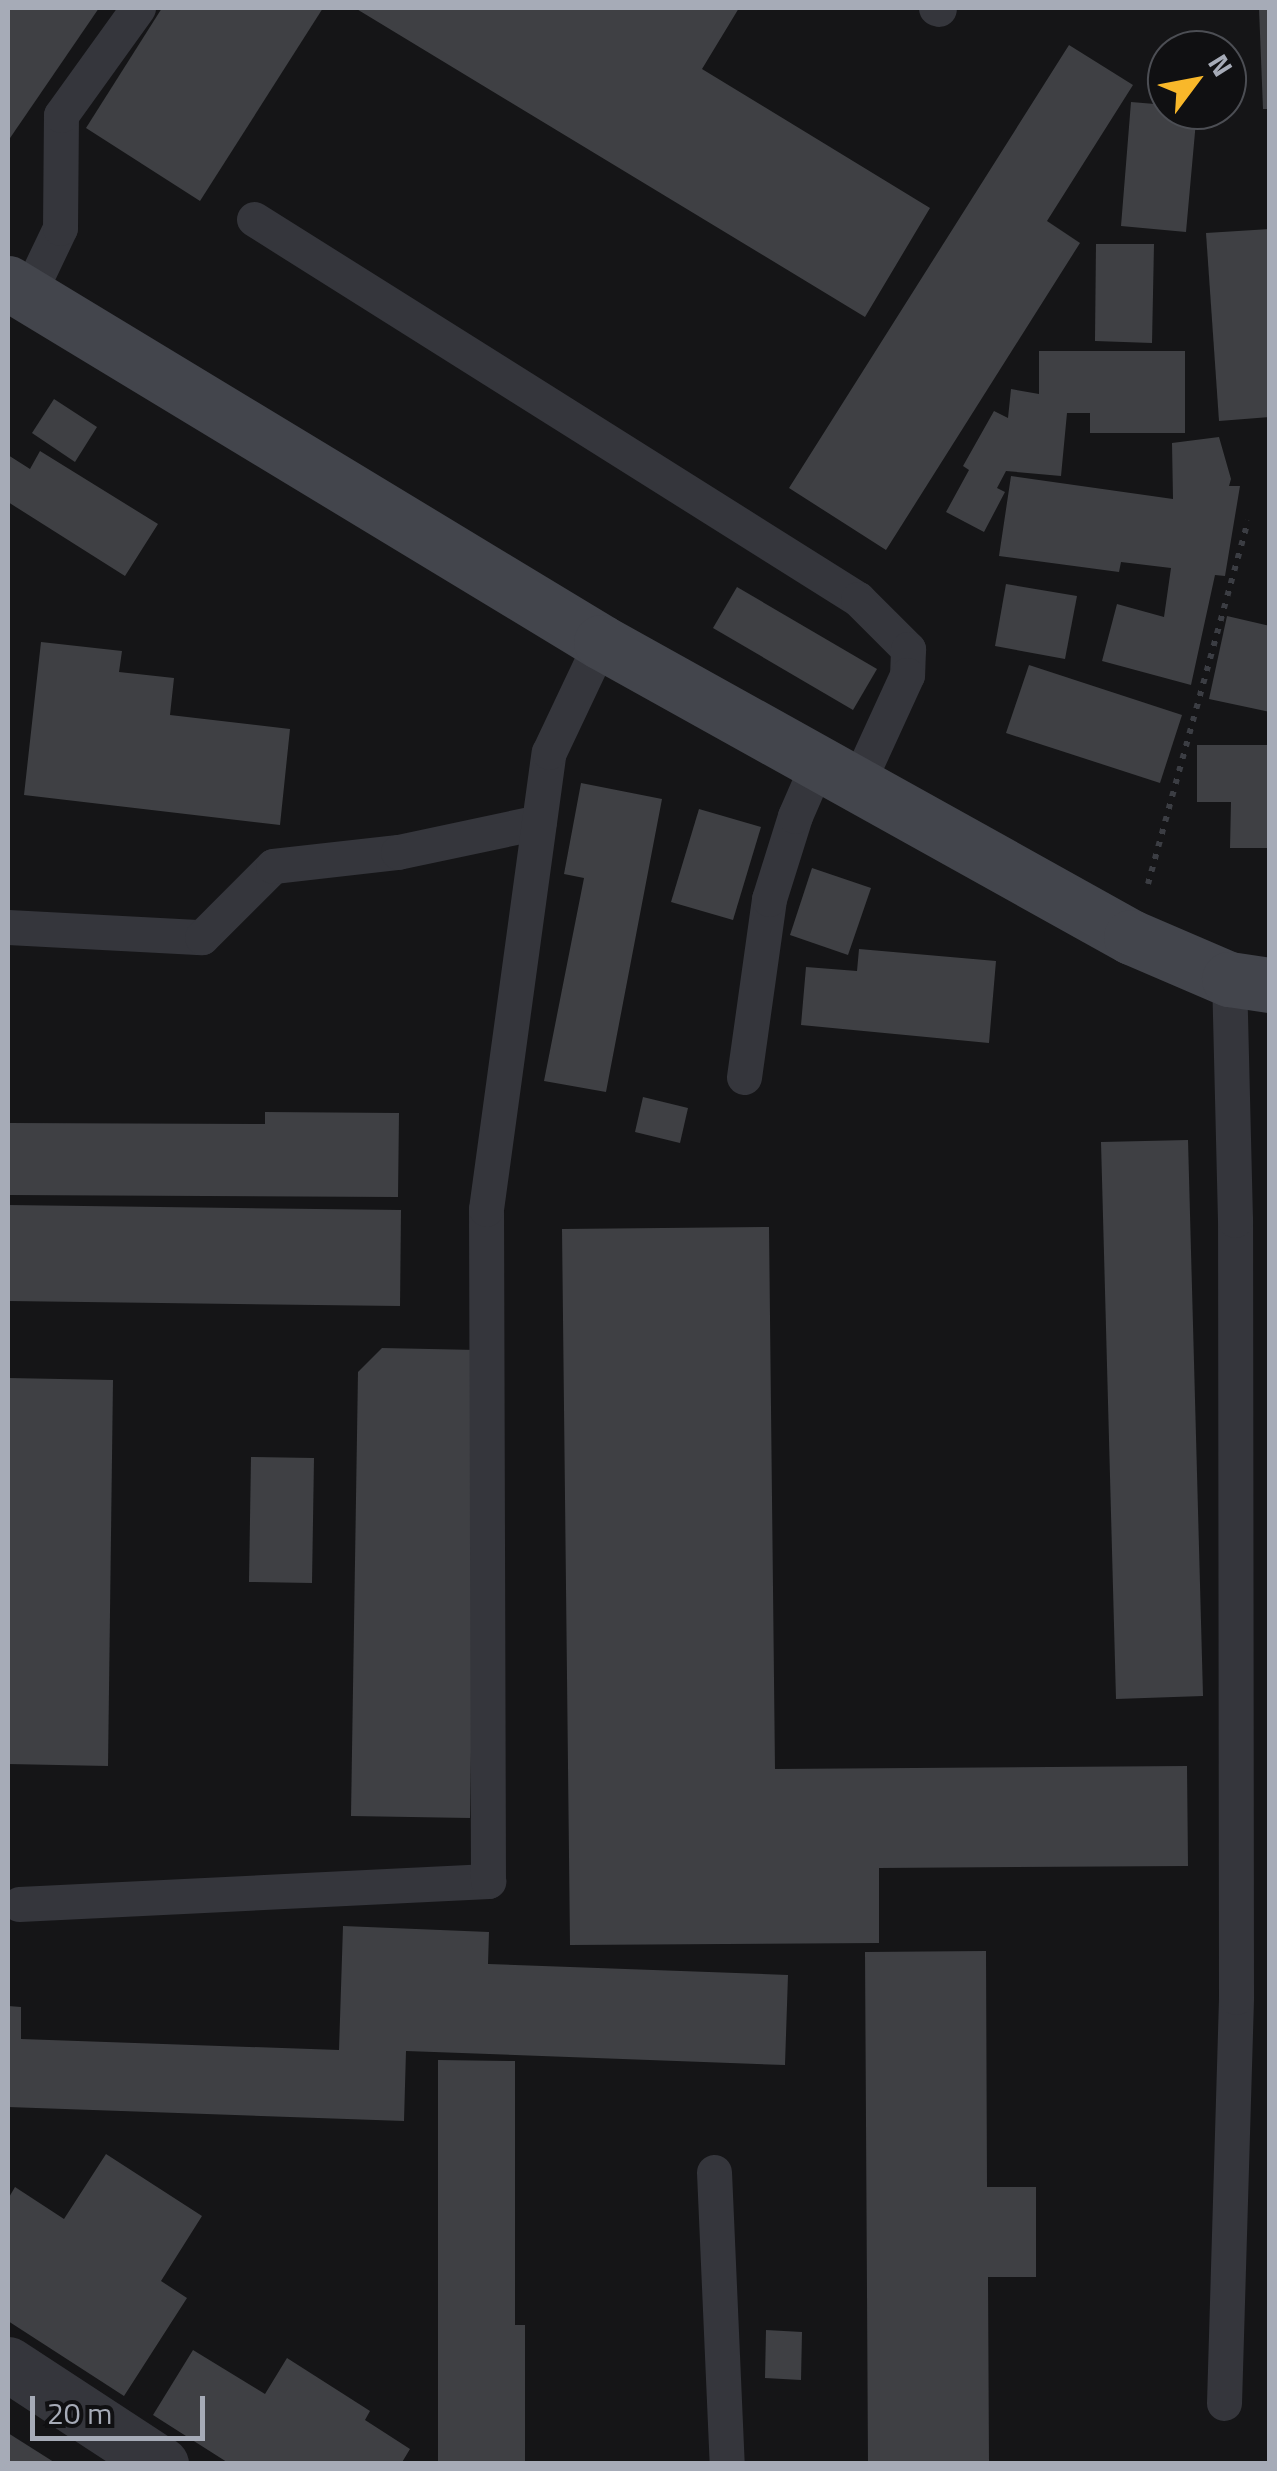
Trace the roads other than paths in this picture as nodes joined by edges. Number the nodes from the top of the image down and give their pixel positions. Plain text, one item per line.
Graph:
1 (138, 8) edge
2 (254, 219) dead end
3 (18, 289) edge
4 (601, 642) junction
5 (837, 774) junction
6 (539, 822) junction
7 (8, 927) edge
8 (1249, 982) edge
9 (744, 1078) dead end
10 (19, 1904) dead end
11 (714, 2172) dead end
12 (8, 2364) edge
13 (1224, 2404) dead end
14 (162, 2464) edge
15 (727, 2464) edge

1 - 3 lane
2 - 5 lane
3 - 4 street
4 - 5 street
4 - 6 lane
5 - 8 street
5 - 9 lane
6 - 7 lane
6 - 10 lane
8 - 13 lane
11 - 15 lane
12 - 14 street

